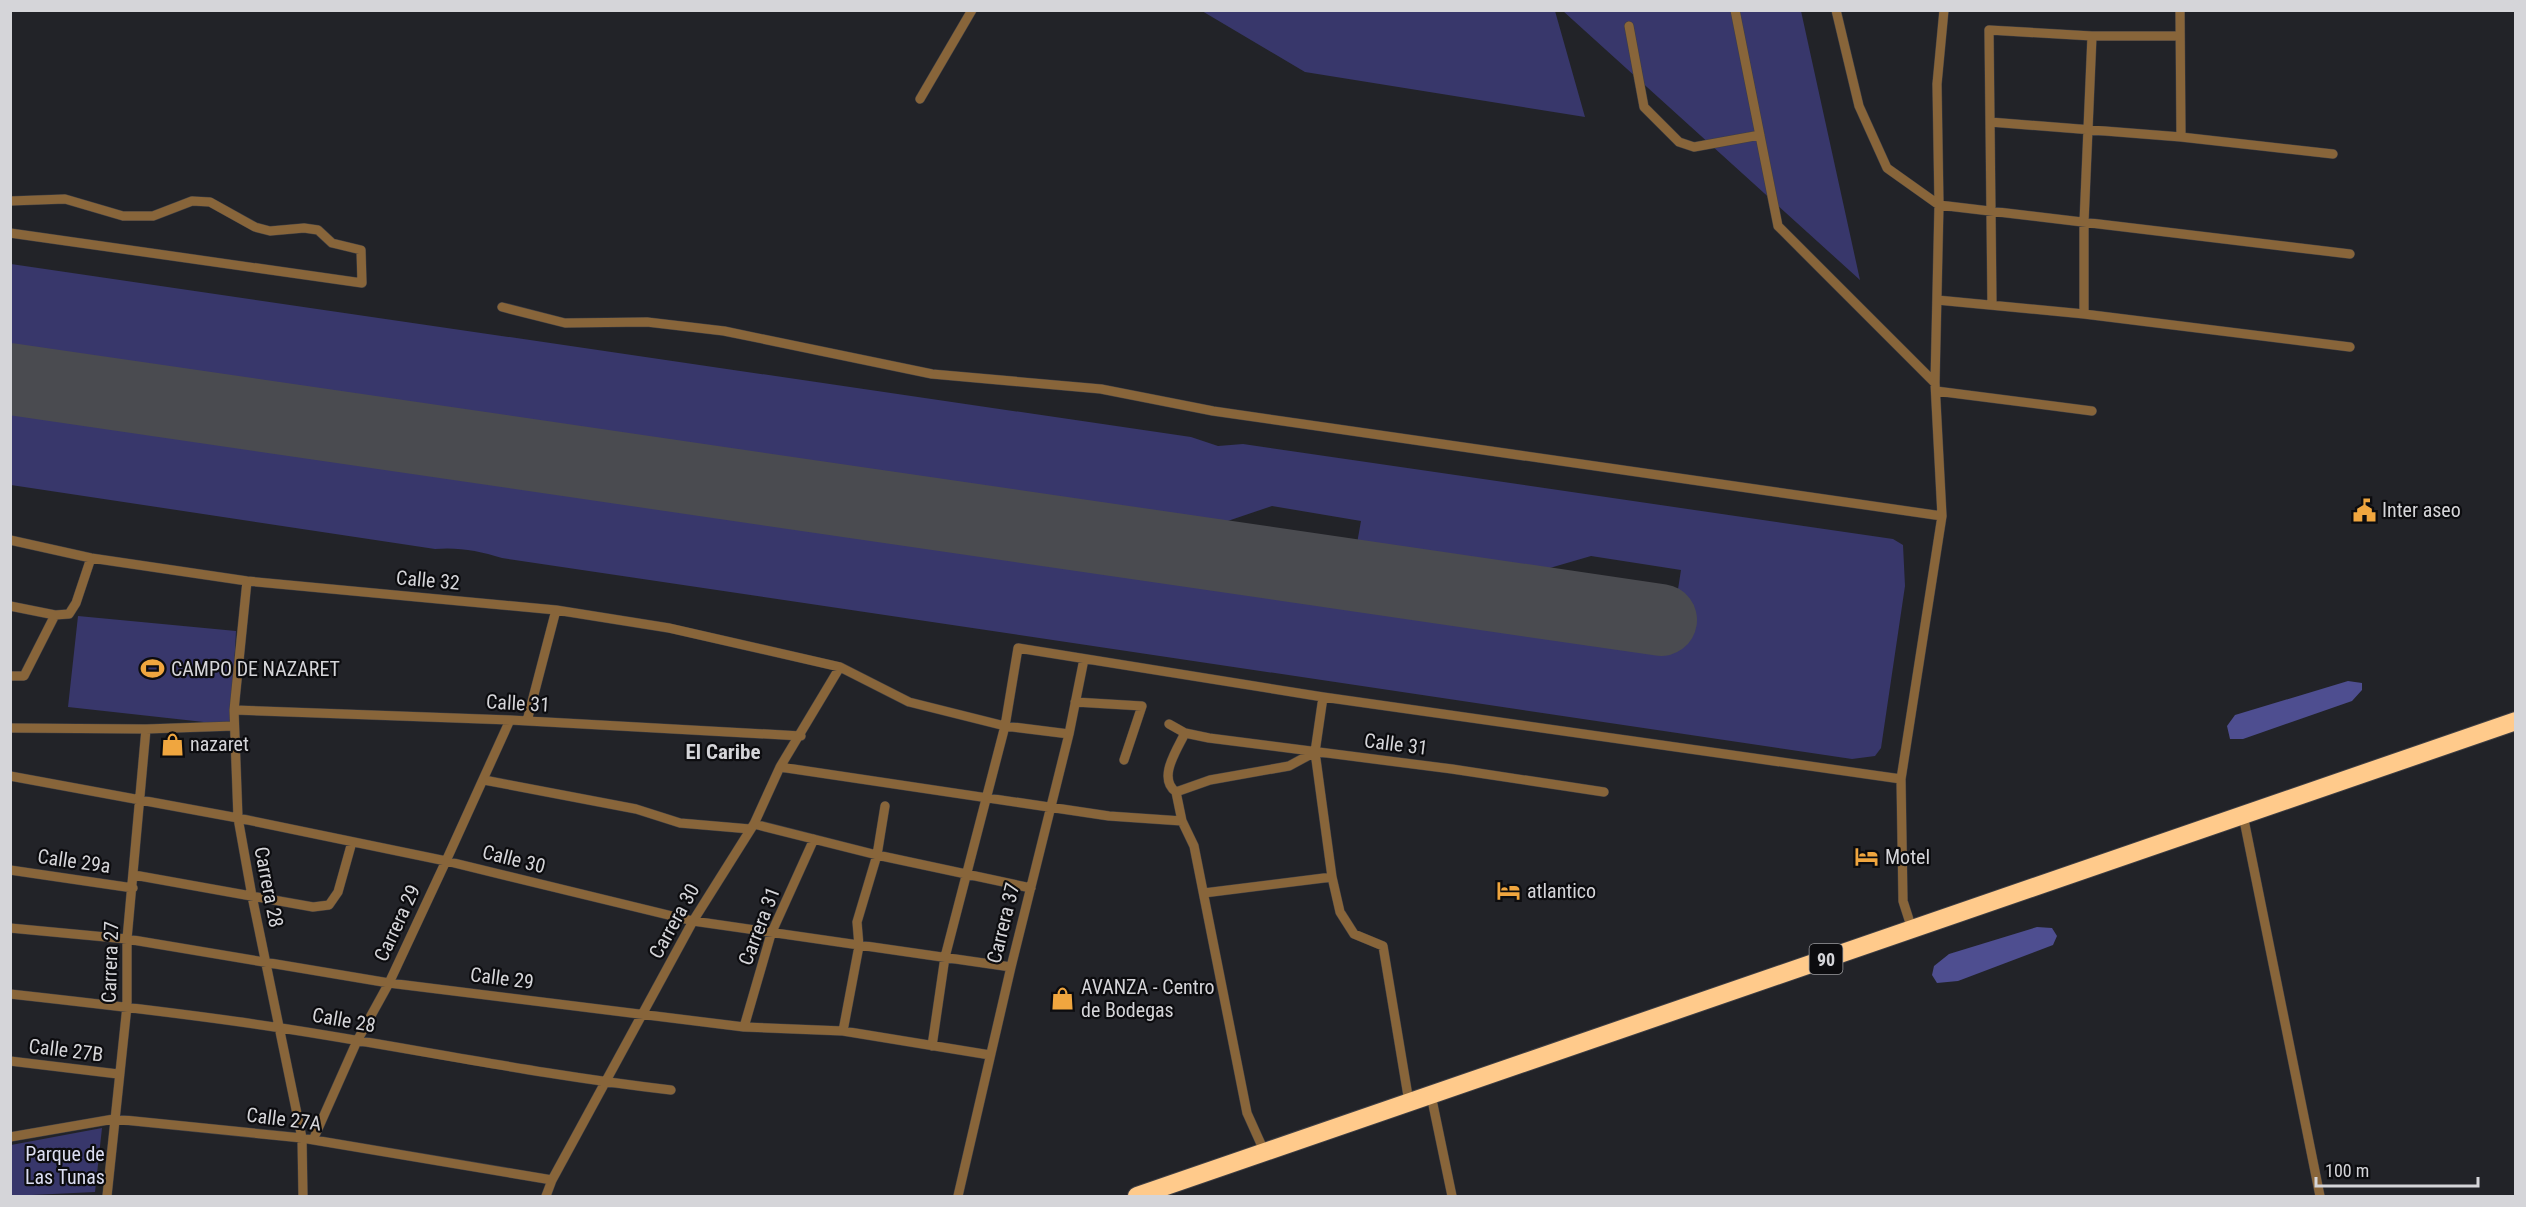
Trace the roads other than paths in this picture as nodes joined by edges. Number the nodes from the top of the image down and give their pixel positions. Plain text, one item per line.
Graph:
1 (972, 10) edge
2 (1735, 10) edge
3 (1836, 10) edge
4 (1944, 10) edge
5 (2180, 10) edge
6 (1629, 26) dead end
7 (2092, 36) junction
8 (2180, 36) junction
9 (920, 99) dead end
10 (1990, 122) junction
11 (2087, 130) junction
12 (1760, 135) junction
13 (2181, 137) junction
14 (2333, 154) dead end
15 (10, 201) edge
16 (1939, 205) junction
17 (1990, 211) junction
18 (2084, 222) junction
19 (10, 233) edge
20 (2350, 255) dead end
21 (1937, 300) junction
22 (1992, 305) junction
23 (502, 307) dead end
24 (2084, 314) junction
25 (2350, 347) dead end
26 (1936, 387) junction
27 (2092, 411) dead end
28 (1942, 516) junction
29 (10, 540) edge
30 (91, 558) junction
31 (247, 581) junction
32 (10, 606) edge
33 (556, 610) junction
34 (55, 615) junction
35 (1084, 659) junction
36 (840, 668) junction
37 (10, 676) edge
38 (1323, 697) junction
39 (1075, 702) junction
40 (234, 710) junction
41 (510, 720) junction
42 (527, 721) junction
43 (2516, 721) edge
44 (1169, 724) dead end
45 (234, 726) junction
46 (1005, 726) junction
47 (10, 728) edge
48 (146, 729) junction
49 (1185, 733) junction
50 (1069, 734) junction
51 (801, 736) junction
52 (1315, 752) junction
53 (1124, 760) dead end
54 (780, 767) junction
55 (10, 776) edge
56 (1900, 779) junction
57 (484, 780) junction
58 (1176, 792) junction
59 (1604, 792) dead end
60 (987, 798) junction
61 (139, 801) junction
62 (885, 806) dead end
63 (1050, 807) junction
64 (2243, 815) junction
65 (238, 818) junction
66 (1182, 821) junction
67 (752, 826) junction
68 (814, 839) junction
69 (352, 842) junction
70 (877, 855) junction
71 (446, 861) junction
72 (10, 870) edge
73 (134, 875) junction
74 (967, 876) junction
75 (1332, 877) junction
76 (133, 888) junction
77 (1031, 888) junction
78 (1204, 893) junction
79 (252, 896) junction
80 (693, 921) junction
81 (10, 928) edge
82 (1912, 929) junction
83 (771, 934) junction
84 (128, 939) junction
85 (859, 946) junction
86 (945, 957) junction
87 (267, 963) junction
88 (1011, 967) junction
89 (388, 983) junction
90 (10, 994) edge
91 (128, 1006) junction
92 (644, 1013) junction
93 (744, 1027) junction
94 (280, 1028) junction
95 (843, 1031) junction
96 (357, 1041) junction
97 (932, 1046) junction
98 (990, 1055) junction
99 (10, 1061) edge
100 (118, 1074) junction
101 (606, 1083) junction
102 (671, 1090) dead end
103 (1431, 1095) junction
104 (1409, 1102) junction
105 (114, 1119) junction
106 (10, 1137) edge
107 (302, 1138) junction
108 (313, 1140) junction
109 (1265, 1153) junction
110 (552, 1180) junction
111 (1171, 1191) edge
112 (107, 1197) edge
113 (303, 1197) edge
114 (546, 1197) edge
115 (958, 1197) edge
116 (1137, 1197) edge
117 (1452, 1197) edge
118 (2320, 1197) edge

1 - 9 street
2 - 12 street
3 - 16 street
4 - 16 street
5 - 8 street
6 - 12 street
7 - 8 street
7 - 10 street
7 - 11 street
8 - 13 street
10 - 11 street
10 - 17 street
11 - 13 street
11 - 18 street
12 - 26 street
13 - 14 street
15 - 19 street
16 - 17 street
16 - 21 street
17 - 18 street
17 - 22 street
18 - 20 street
18 - 24 street
21 - 22 street
21 - 26 street
22 - 24 street
23 - 28 street
24 - 25 street
26 - 27 street
26 - 28 street
28 - 56 street
29 - 30 street, Calle 32
30 - 31 street, Calle 32
30 - 34 street
31 - 33 street, Calle 32
31 - 40 street, Carrera 28
32 - 34 street
33 - 36 street, Calle 32
33 - 42 street
34 - 37 street
35 - 38 street
35 - 39 street, Carrera 37
35 - 46 street
36 - 46 street, Calle 32
36 - 51 street, Carrera 30
38 - 52 street
38 - 56 street
39 - 50 street, Carrera 37
39 - 53 street
40 - 41 street, Calle 31
40 - 45 street, Carrera 28
41 - 42 street, Calle 31
41 - 57 street, Carrera 29
42 - 51 street, Calle 31
43 - 64 highway, 90
44 - 49 street, Calle 31
45 - 48 street
45 - 65 street, Carrera 28
46 - 50 street, Calle 32
46 - 60 street
47 - 48 street
48 - 61 street, Carrera 27
49 - 52 street, Calle 31
49 - 58 street
50 - 63 street, Carrera 37
51 - 54 street, Carrera 30
52 - 58 street
52 - 59 street, Calle 31
52 - 75 street
54 - 60 street
54 - 67 street, Carrera 30
55 - 61 street, Calle 30
56 - 82 street
57 - 67 street
57 - 71 street, Carrera 29
58 - 66 street
60 - 63 street
60 - 74 street
61 - 65 street, Calle 30
61 - 73 street, Carrera 27
62 - 70 street
63 - 66 street
63 - 77 street, Carrera 37
64 - 82 highway, 90
64 - 118 street
65 - 69 street, Calle 30
65 - 79 street, Carrera 28
66 - 78 street
67 - 68 street
67 - 80 street, Carrera 30
68 - 70 street
68 - 83 street, Carrera 31
69 - 71 street, Calle 30
69 - 79 street
70 - 74 street
70 - 85 street
71 - 80 street, Calle 30
71 - 89 street, Carrera 29
72 - 76 street, Calle 29a
73 - 76 street, Carrera 27
73 - 79 street
74 - 77 street
74 - 86 street
75 - 78 street
75 - 104 street
76 - 84 street, Carrera 27
77 - 88 street, Carrera 37
78 - 109 street
79 - 87 street, Carrera 28
80 - 83 street, Calle 30
80 - 92 street, Carrera 30
81 - 84 street, Calle 29
82 - 103 highway, 90
83 - 85 street, Calle 30
83 - 93 street, Carrera 31
84 - 87 street, Calle 29
84 - 91 street, Carrera 27
85 - 86 street, Calle 30
85 - 95 street
86 - 88 street, Calle 30
86 - 97 street
87 - 89 street, Calle 29
87 - 94 street, Carrera 28
88 - 98 street, Carrera 37
89 - 92 street, Calle 29
89 - 96 street, Carrera 29
90 - 91 street, Calle 28
91 - 94 street, Calle 28
91 - 100 street, Carrera 27
92 - 93 street, Calle 29
92 - 101 street, Carrera 30
93 - 95 street, Calle 29
94 - 96 street, Calle 28
94 - 107 street, Carrera 28
95 - 97 street, Calle 29
96 - 101 street, Calle 28
96 - 108 street, Carrera 29
97 - 98 street, Calle 29
98 - 115 street, Carrera 37
99 - 100 street, Calle 27B
100 - 105 street, Carrera 27
101 - 102 street, Calle 28
101 - 110 street, Carrera 30
103 - 104 highway, 90
103 - 117 street
104 - 109 highway, 90
105 - 106 street, Calle 27A
105 - 107 street, Calle 27A
105 - 112 street, Carrera 27
107 - 108 street, Calle 27A
107 - 113 street, Carrera 28
108 - 110 street, Calle 27A
109 - 111 highway, 90
110 - 114 street, Carrera 30
111 - 116 highway, 90

